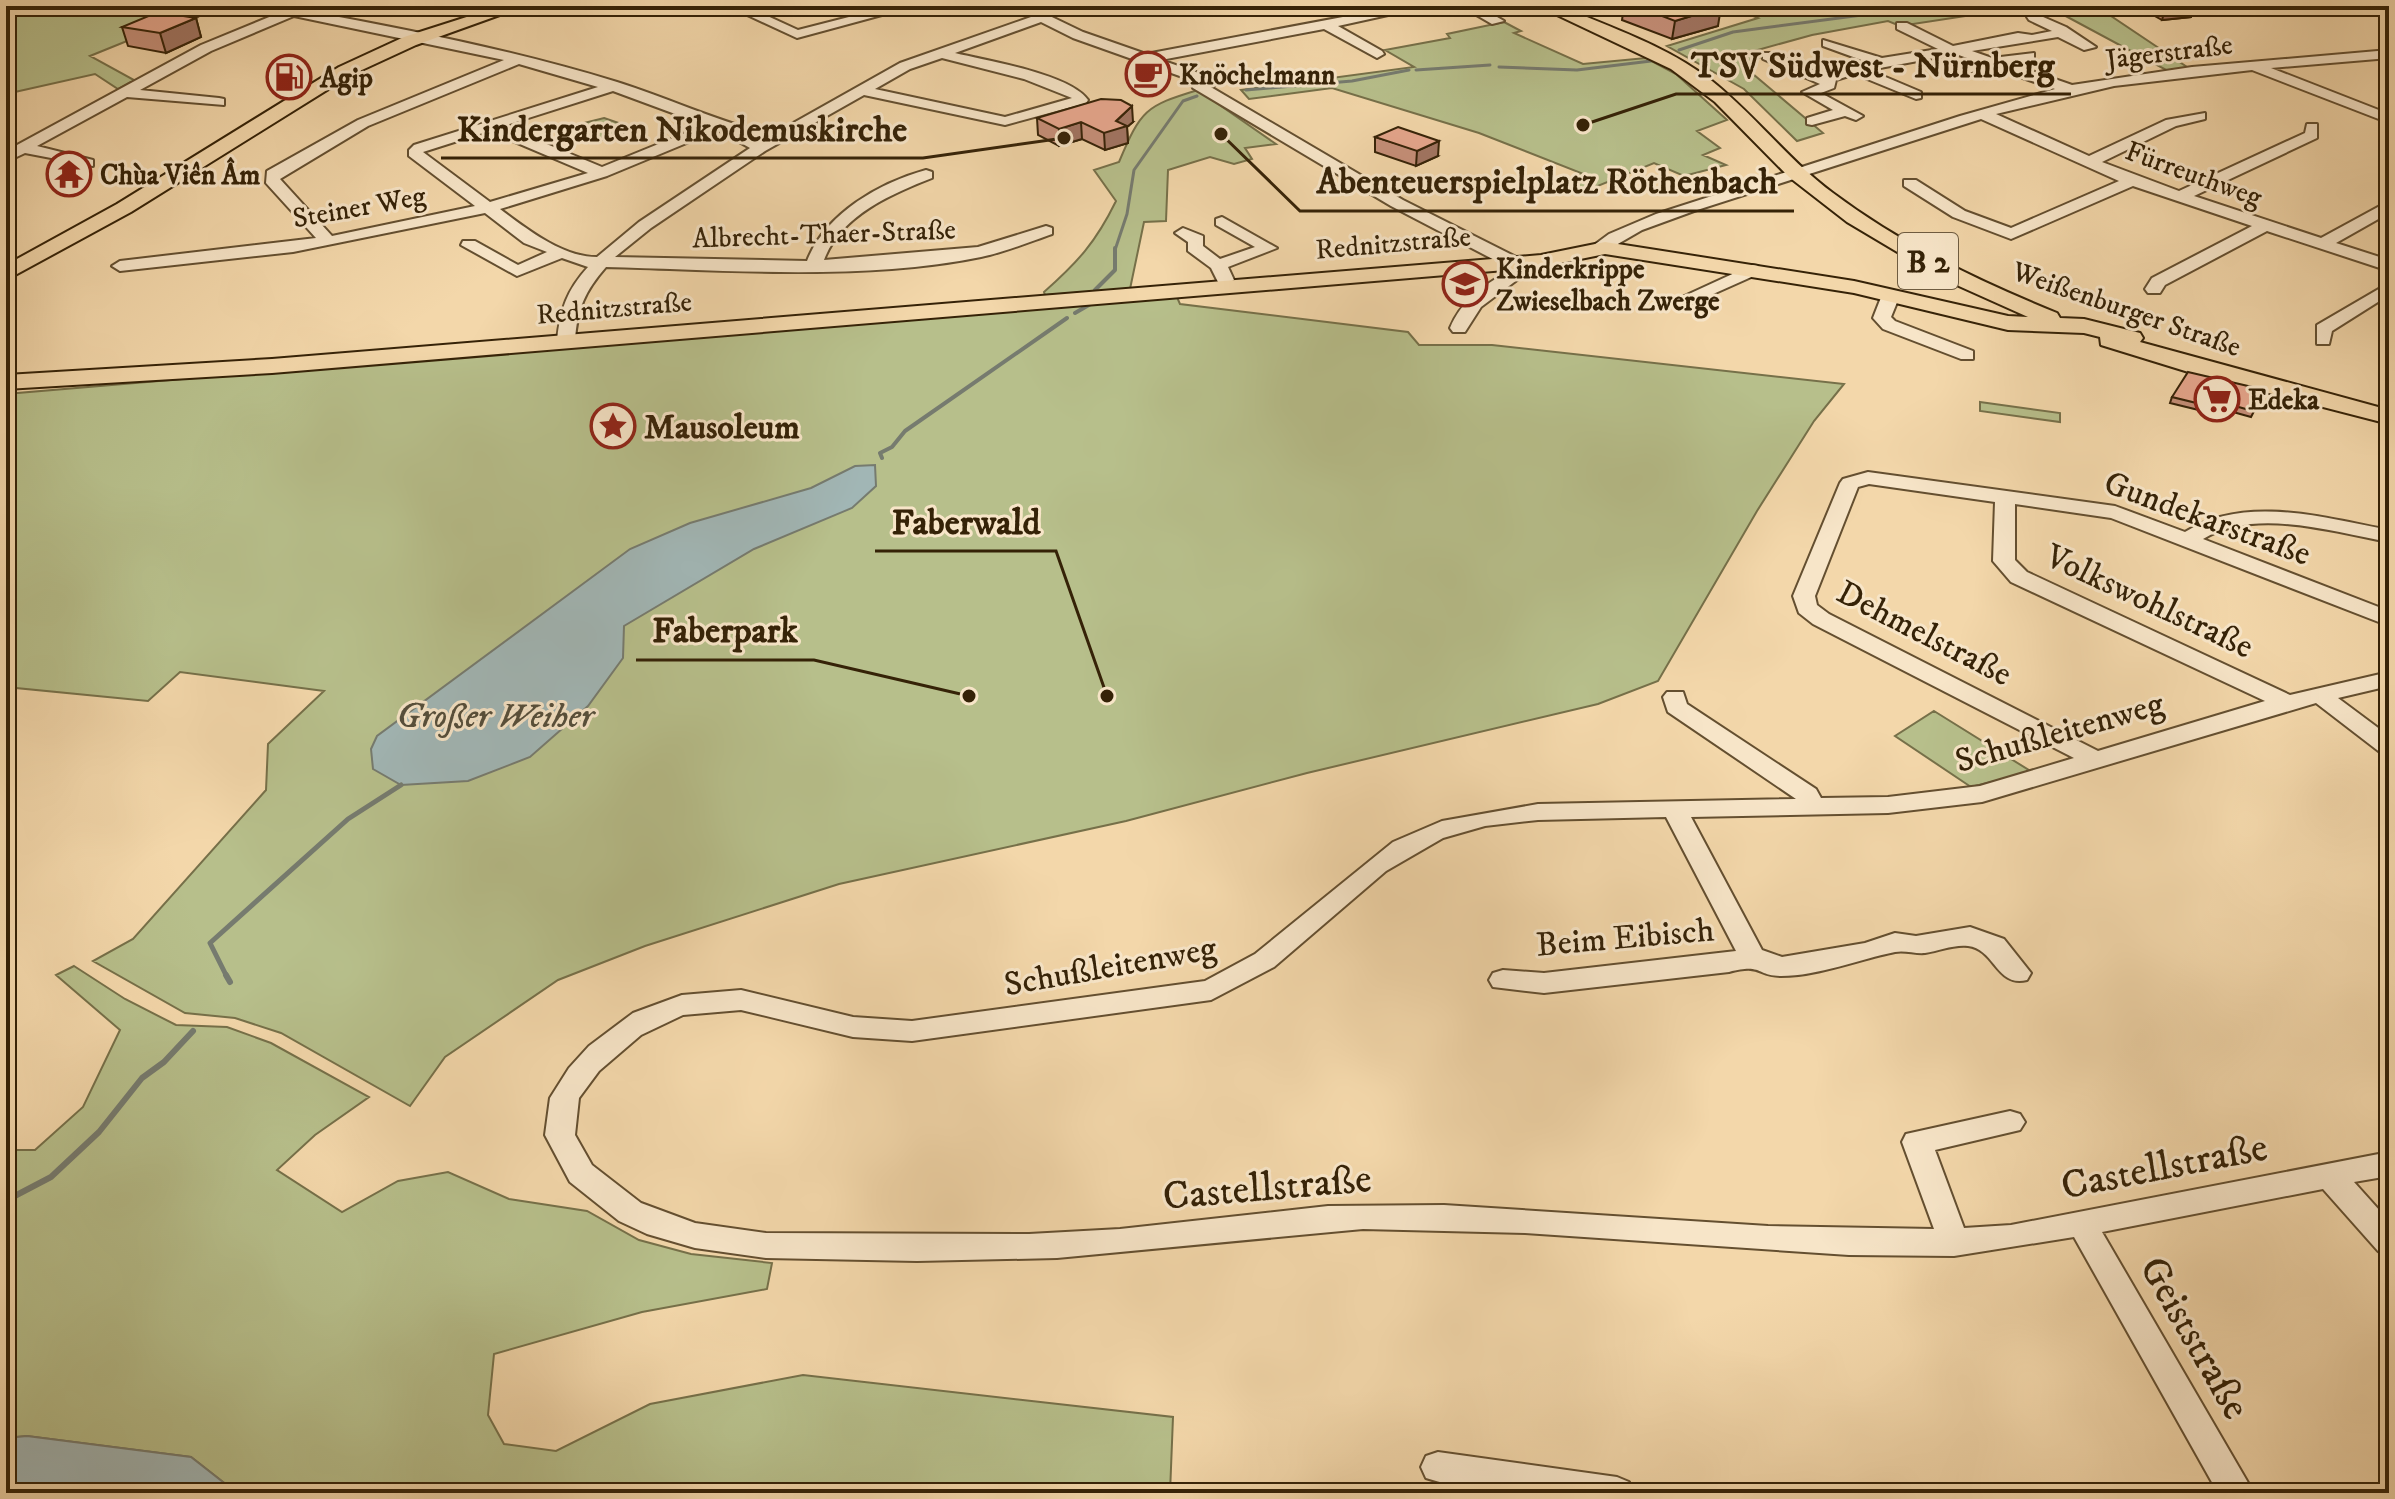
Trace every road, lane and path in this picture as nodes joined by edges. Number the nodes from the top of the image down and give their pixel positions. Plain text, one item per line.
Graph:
1 (307, 6) edge
2 (495, 6) edge
3 (517, 6) edge
4 (735, 6) edge
5 (908, 6) edge
6 (1019, 6) edge
7 (1368, 6) edge
8 (1422, 6) edge
9 (1468, 6) edge
10 (1546, 6) edge
11 (1565, 6) edge
12 (292, 12) junction
13 (1383, 14) junction
14 (2034, 17) dead end
15 (1040, 18) junction
16 (1497, 21) dead end
17 (1327, 25) junction
18 (1981, 25) dead end
19 (1902, 26) dead end
20 (2060, 33) junction
21 (418, 35) junction
22 (2008, 38) junction
23 (1828, 43) dead end
24 (2089, 47) dead end
25 (1954, 51) junction
26 (940, 53) junction
27 (1377, 54) dead end
28 (2389, 54) edge
29 (1768, 56) dead end
30 (2029, 56) dead end
31 (1145, 58) junction
32 (517, 60) junction
33 (1881, 62) junction
34 (1991, 62) junction
35 (2255, 67) junction
36 (1854, 69) junction
37 (1965, 72) dead end
38 (1828, 82) junction
39 (615, 86) junction
40 (862, 90) junction
41 (2071, 90) junction
42 (123, 92) junction
43 (1916, 95) dead end
44 (219, 102) dead end
45 (1985, 115) junction
46 (2200, 116) dead end
47 (2389, 119) edge
48 (1812, 121) dead end
49 (490, 126) junction
50 (722, 126) junction
51 (2312, 127) dead end
52 (767, 144) junction
53 (25, 148) junction
54 (6, 157) edge
55 (2090, 161) junction
56 (88, 163) dead end
57 (1805, 172) junction
58 (602, 173) junction
59 (926, 175) dead end
60 (2132, 181) junction
61 (1910, 183) dead end
62 (2179, 197) junction
63 (2389, 206) edge
64 (484, 207) junction
65 (1222, 222) dead end
66 (2265, 226) junction
67 (1046, 231) dead end
68 (1183, 233) dead end
69 (327, 240) junction
70 (2323, 244) junction
71 (469, 245) dead end
72 (1598, 248) junction
73 (560, 253) junction
74 (602, 263) junction
75 (1514, 263) junction
76 (1218, 265) junction
77 (6, 266) edge
78 (120, 266) dead end
79 (813, 266) junction
80 (2389, 266) edge
81 (1752, 270) junction
82 (6, 274) edge
83 (1227, 286) junction
84 (2389, 288) edge
85 (2154, 289) dead end
86 (1891, 295) junction
87 (1687, 299) dead end
88 (2069, 325) junction
89 (1459, 328) dead end
90 (2132, 338) junction
91 (2323, 340) dead end
92 (566, 341) junction
93 (1967, 355) dead end
94 (6, 382) edge
95 (2388, 408) edge
96 (1858, 479) joint
97 (2005, 497) junction
98 (2389, 536) edge
99 (2189, 539) junction
100 (2389, 619) edge
101 (2389, 679) edge
102 (2320, 695) junction
103 (1675, 697) dead end
104 (2287, 703) junction
105 (2389, 748) edge
106 (2096, 760) junction
107 (1812, 807) junction
108 (1675, 811) junction
109 (1752, 956) junction
110 (2017, 973) dead end
111 (1503, 980) dead end
112 (2010, 1122) dead end
113 (2389, 1164) edge
114 (2330, 1176) junction
115 (597, 1191) joint
116 (2082, 1224) junction
117 (2389, 1242) edge
118 (1954, 1243) junction
119 (1438, 1467) dead end
120 (1617, 1493) edge
121 (2237, 1493) edge

1 - 12 street
2 - 21 main road
3 - 21 main road
4 - 5 street
6 - 15 street
7 - 13 street
8 - 13 street
9 - 16 street
10 - 57 main road, Weißenburger Straße / B 2
11 - 57 main road, Weißenburger Straße / B 2
12 - 21 street
12 - 42 street
13 - 17 street
14 - 20 street
15 - 26 street
15 - 31 street
17 - 27 street
17 - 31 street
18 - 22 street
19 - 25 street
20 - 22 street
20 - 24 street
21 - 32 street
21 - 77 main road
21 - 82 main road
22 - 25 street
23 - 33 street
25 - 33 street
25 - 34 street
26 - 40 street
26 - 40 street
28 - 35 street, Jägerstraße
29 - 38 street
30 - 34 street
31 - 75 street
32 - 39 street
32 - 69 street
33 - 36 street
34 - 37 street
34 - 41 street
35 - 41 street, Jägerstraße
35 - 47 street
36 - 38 street
36 - 43 street
38 - 48 street
39 - 49 street
39 - 50 street
40 - 52 street
41 - 45 street, Jägerstraße
42 - 44 street
42 - 53 street
45 - 55 street, Fürreuthweg
45 - 57 street, Jägerstraße
46 - 55 street
49 - 58 street
49 - 64 street, Albrecht-Thaer-Straße
50 - 52 street
50 - 58 street, Steiner Weg
51 - 62 street
52 - 74 street
53 - 54 street
53 - 56 street
55 - 60 street, Fürreuthweg
57 - 72 street, Jägerstraße
57 - 88 main road, Weißenburger Straße / B 2
57 - 90 main road, Weißenburger Straße / B 2
58 - 64 street, Steiner Weg
59 - 79 street
60 - 61 street
60 - 62 street, Fürreuthweg
62 - 66 street, Fürreuthweg
63 - 70 street
64 - 69 street, Steiner Weg
64 - 73 street, Albrecht-Thaer-Straße
65 - 76 street, Rednitzstraße
66 - 70 street, Fürreuthweg
66 - 85 street
67 - 79 street, Albrecht-Thaer-Straße
68 - 76 street
69 - 78 street, Steiner Weg
70 - 80 street, Fürreuthweg
71 - 73 street
72 - 75 main road, Rednitzstraße
72 - 81 main road, Rednitzstraße
73 - 74 street, Albrecht-Thaer-Straße
74 - 79 street, Albrecht-Thaer-Straße
74 - 92 street
75 - 83 main road, Rednitzstraße
75 - 89 street
76 - 83 street
81 - 86 main road, Rednitzstraße
81 - 87 street
83 - 92 main road, Rednitzstraße
84 - 91 street
86 - 88 main road, Rednitzstraße
86 - 93 street
88 - 90 main road, Rednitzstraße
88 - 95 main road, Weißenburger Straße / B 2
90 - 95 main road, Weißenburger Straße / B 2
92 - 94 main road, Rednitzstraße
96 - 97 street, Gundekarstraße
96 - 106 street, Dehmelstraße
97 - 99 street, Gundekarstraße
97 - 104 street, Volkswohlstraße
98 - 99 street
99 - 100 street, Gundekarstraße
101 - 102 street, Schußleitenweg
102 - 104 street, Schußleitenweg
102 - 105 street
103 - 107 street
104 - 106 street, Schußleitenweg
106 - 107 street, Schußleitenweg
107 - 108 street, Schußleitenweg
108 - 109 street, Beim Eibisch
108 - 115 street, Schußleitenweg
109 - 110 street, Beim Eibisch
109 - 111 street, Beim Eibisch
112 - 118 street
113 - 114 street, Castellstraße
114 - 116 street, Castellstraße
114 - 117 street
115 - 118 street, Castellstraße
116 - 118 street, Castellstraße
116 - 121 street, Geiststraße
119 - 120 street

